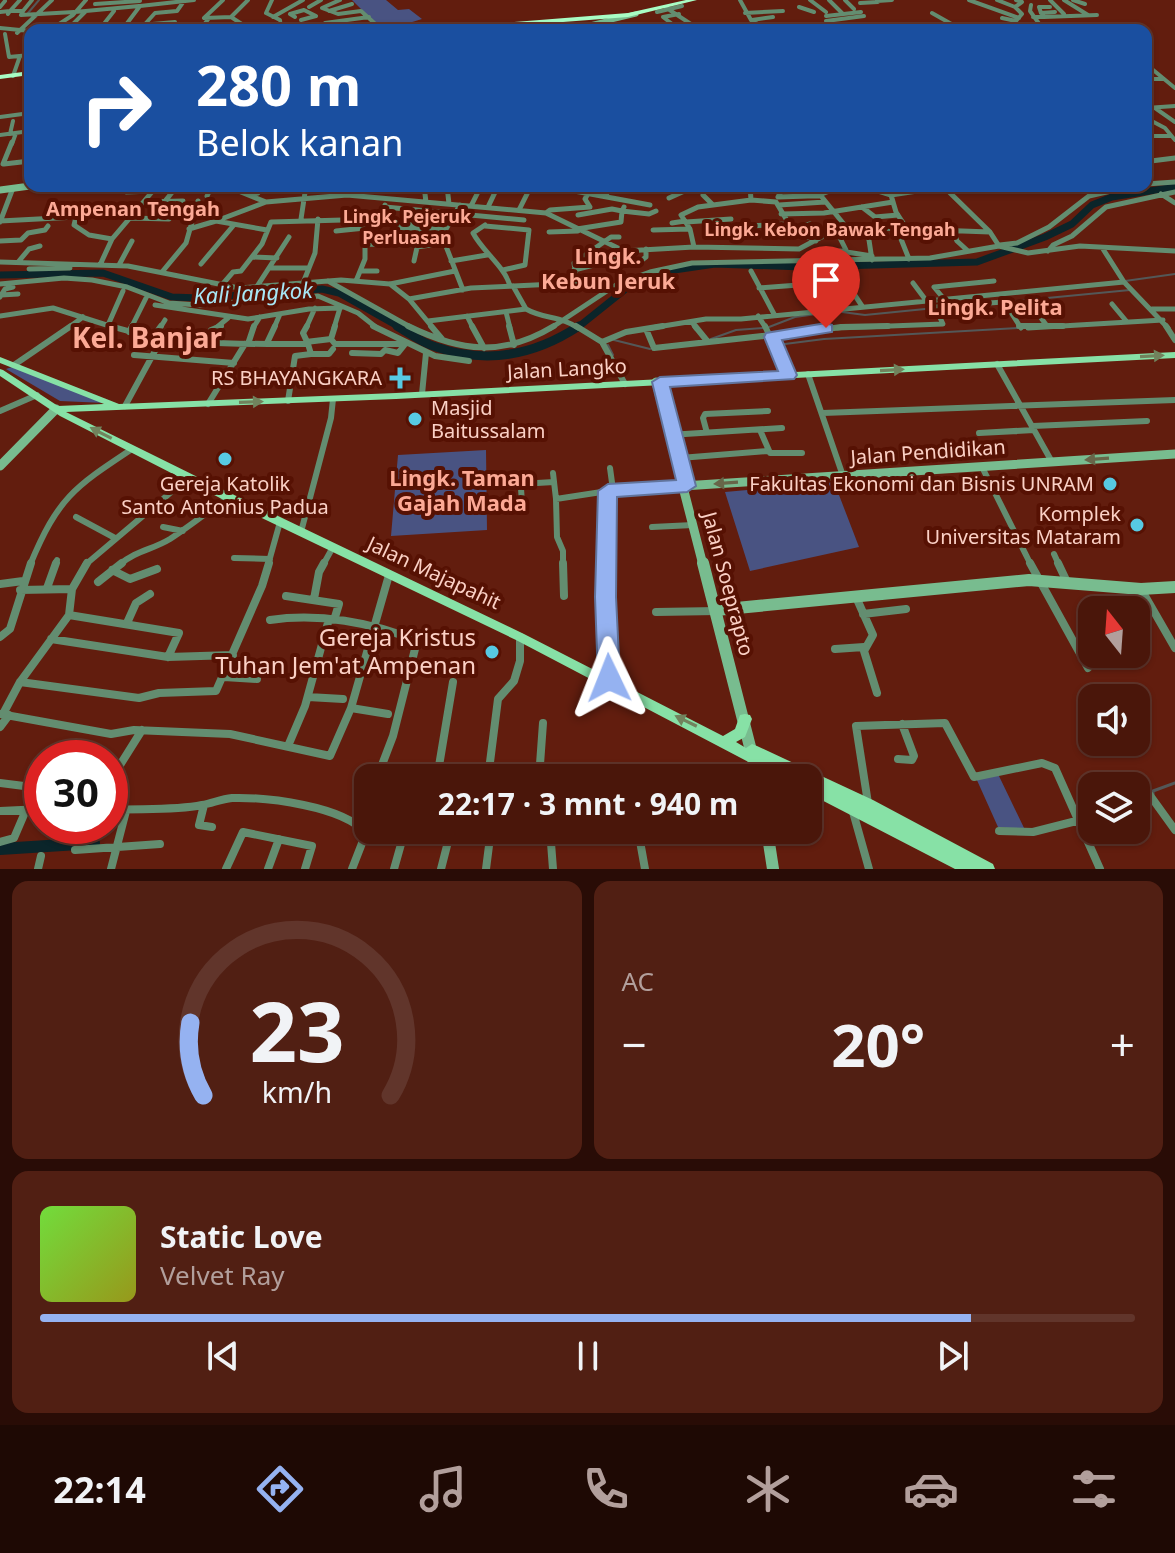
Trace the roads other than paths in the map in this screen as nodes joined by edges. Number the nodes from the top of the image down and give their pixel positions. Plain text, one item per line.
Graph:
1 (20, 0) edge
2 (32, 0) edge
3 (52, 0) edge
4 (86, 0) edge
5 (194, 0) edge
6 (223, 0) edge
7 (248, 0) edge
8 (272, 0) edge
9 (303, 0) edge
10 (321, 0) edge
11 (341, 0) edge
12 (694, 0) edge
13 (740, 0) edge
14 (811, 0) edge
15 (829, 0) edge
16 (845, 0) edge
17 (892, 0) edge
18 (969, 0) edge
19 (997, 0) edge
20 (1016, 0) edge
21 (1037, 0) edge
22 (1050, 0) edge
23 (1064, 0) edge
24 (1073, 0) edge
25 (5, 1) edge
26 (124, 1) edge
27 (184, 1) edge
28 (876, 1) edge
29 (97, 2) edge
30 (140, 3) edge
31 (162, 3) junction
32 (681, 3) edge
33 (860, 3) dead end
34 (1004, 3) junction
35 (1022, 3) junction
36 (352, 4) dead end
37 (1085, 4) dead end
38 (1031, 5) dead end
39 (106, 6) junction
40 (988, 6) junction
41 (309, 7) dead end
42 (757, 7) dead end
43 (799, 7) dead end
44 (818, 7) junction
45 (1015, 7) junction
46 (1050, 7) dead end
47 (667, 8) junction
48 (854, 9) dead end
49 (0, 10) edge
50 (978, 10) dead end
51 (23, 11) junction
52 (87, 11) junction
53 (114, 11) dead end
54 (177, 11) junction
55 (329, 11) junction
56 (783, 11) dead end
57 (1022, 11) junction
58 (1030, 11) junction
59 (75, 12) junction
60 (157, 12) junction
61 (657, 12) dead end
62 (762, 12) junction
63 (1055, 12) dead end
64 (9, 13) junction
65 (40, 13) junction
66 (745, 13) junction
67 (932, 13) dead end
68 (679, 14) junction
69 (843, 14) junction
70 (1064, 14) dead end
71 (629, 15) junction
72 (1043, 15) junction
73 (1089, 15) junction
74 (1097, 15) dead end
75 (231, 17) junction
76 (295, 17) junction
77 (773, 17) dead end
78 (1033, 17) junction
79 (206, 18) junction
80 (335, 18) junction
81 (766, 18) junction
82 (827, 18) junction
83 (1002, 18) dead end
84 (177, 20) dead end
85 (276, 20) junction
86 (751, 20) junction
87 (851, 20) junction
88 (1017, 20) junction
89 (146, 23) dead end
90 (157, 23) joint
91 (27, 24) edge
92 (58, 24) edge
93 (74, 24) edge
94 (91, 24) edge
95 (104, 24) edge
96 (122, 24) edge
97 (149, 24) edge
98 (174, 24) edge
99 (203, 24) edge
100 (242, 24) edge
101 (278, 24) edge
102 (325, 24) edge
103 (376, 24) edge
104 (577, 24) edge
105 (597, 24) edge
106 (672, 24) edge
107 (692, 24) edge
108 (758, 24) edge
109 (835, 24) edge
110 (951, 24) edge
111 (1013, 24) edge
112 (1039, 24) edge
113 (24, 27) edge
114 (4, 31) edge
115 (18, 32) junction
116 (24, 32) edge
117 (20, 56) junction
118 (24, 56) edge
119 (1152, 69) dead end
120 (24, 74) edge
121 (13, 76) junction
122 (0, 77) edge
123 (1152, 79) edge
124 (1162, 79) junction
125 (1175, 88) edge
126 (1175, 106) edge
127 (1152, 107) edge
128 (1152, 108) edge
129 (24, 114) edge
130 (0, 117) edge
131 (13, 121) dead end
132 (1152, 121) edge
133 (1175, 122) edge
134 (24, 132) edge
135 (13, 133) junction
136 (0, 135) edge
137 (1152, 136) edge
138 (1173, 138) edge
139 (1175, 158) edge
140 (24, 161) edge
141 (1152, 161) edge
142 (2, 164) edge
143 (1175, 182) edge
144 (1152, 184) edge
145 (24, 187) edge
146 (13, 188) junction
147 (0, 190) edge
148 (152, 192) edge
149 (172, 192) edge
150 (209, 192) edge
151 (242, 192) edge
152 (258, 192) edge
153 (305, 192) edge
154 (392, 192) edge
155 (425, 192) edge
156 (448, 192) edge
157 (478, 192) edge
158 (496, 192) edge
159 (528, 192) edge
160 (585, 192) edge
161 (608, 192) edge
162 (682, 192) edge
163 (750, 192) edge
164 (782, 192) edge
165 (804, 192) edge
166 (824, 192) edge
167 (882, 192) edge
168 (918, 192) edge
169 (949, 192) edge
170 (1107, 192) edge
171 (1175, 192) edge
172 (589, 193) junction
173 (889, 194) junction
174 (904, 194) joint
175 (1161, 194) junction
176 (250, 195) junction
177 (703, 195) dead end
178 (819, 195) junction
179 (207, 196) dead end
180 (605, 196) junction
181 (808, 196) junction
182 (304, 197) junction
183 (387, 197) junction
184 (394, 198) junction
185 (669, 198) dead end
186 (166, 200) junction
187 (751, 200) junction
188 (183, 201) dead end
189 (198, 201) dead end
190 (627, 201) junction
191 (778, 201) junction
192 (426, 202) junction
193 (825, 202) junction
194 (893, 202) junction
195 (263, 203) junction
196 (721, 203) junction
197 (1175, 203) edge
198 (142, 204) junction
199 (449, 204) junction
200 (712, 204) junction
201 (460, 205) junction
202 (650, 205) dead end
203 (128, 206) dead end
204 (471, 206) junction
205 (385, 207) junction
206 (862, 207) junction
207 (491, 208) junction
208 (582, 208) junction
209 (519, 210) junction
210 (529, 211) junction
211 (622, 211) junction
212 (656, 211) dead end
213 (833, 211) junction
214 (174, 212) dead end
215 (268, 213) dead end
216 (546, 213) junction
217 (454, 214) junction
218 (781, 214) junction
219 (865, 214) dead end
220 (578, 215) dead end
221 (898, 215) junction
222 (490, 217) junction
223 (587, 217) junction
224 (875, 217) junction
225 (130, 218) junction
226 (301, 219) junction
227 (318, 219) junction
228 (380, 220) junction
229 (524, 220) junction
230 (216, 221) junction
231 (686, 221) junction
232 (0, 222) edge
233 (672, 223) dead end
234 (810, 224) dead end
235 (48, 226) dead end
236 (233, 226) junction
237 (485, 226) junction
238 (747, 226) dead end
239 (862, 226) junction
240 (872, 226) junction
241 (421, 227) junction
242 (789, 227) junction
243 (881, 227) junction
244 (895, 227) junction
245 (317, 228) junction
246 (365, 228) junction
247 (399, 228) dead end
248 (847, 228) junction
249 (191, 229) junction
250 (306, 229) dead end
251 (521, 229) junction
252 (690, 229) junction
253 (907, 229) junction
254 (267, 230) junction
255 (444, 230) junction
256 (579, 230) junction
257 (653, 230) dead end
258 (836, 230) junction
259 (336, 231) dead end
260 (953, 231) junction
261 (549, 232) dead end
262 (973, 232) junction
263 (990, 232) junction
264 (289, 237) dead end
265 (619, 237) dead end
266 (112, 239) junction
267 (0, 241) edge
268 (132, 241) dead end
269 (816, 241) junction
270 (604, 242) junction
271 (444, 243) junction
272 (365, 244) junction
273 (40, 246) dead end
274 (417, 246) junction
275 (999, 246) junction
276 (694, 247) junction
277 (646, 249) junction
278 (1103, 249) junction
279 (979, 250) junction
280 (968, 251) junction
281 (1048, 251) junction
282 (1175, 251) edge
283 (487, 255) junction
284 (615, 255) dead end
285 (253, 257) junction
286 (277, 258) junction
287 (872, 258) junction
288 (909, 259) junction
289 (642, 260) dead end
290 (19, 261) junction
291 (414, 261) dead end
292 (451, 261) junction
293 (0, 262) edge
294 (201, 264) dead end
295 (77, 265) junction
296 (100, 265) junction
297 (119, 265) junction
298 (271, 268) junction
299 (308, 268) junction
300 (29, 269) dead end
301 (361, 270) junction
302 (411, 270) dead end
303 (503, 270) junction
304 (574, 270) junction
305 (377, 271) dead end
306 (455, 271) junction
307 (751, 271) dead end
308 (163, 272) junction
309 (840, 273) dead end
310 (405, 279) junction
311 (328, 281) junction
312 (356, 281) junction
313 (994, 281) dead end
314 (1123, 282) junction
315 (303, 283) junction
316 (577, 283) junction
317 (587, 283) dead end
318 (913, 283) dead end
319 (0, 284) edge
320 (390, 284) junction
321 (963, 284) junction
322 (221, 286) junction
323 (512, 286) junction
324 (13, 287) dead end
325 (256, 288) junction
326 (759, 288) junction
327 (463, 290) junction
328 (123, 291) dead end
329 (1001, 293) junction
330 (18, 294) dead end
331 (972, 295) junction
332 (1, 296) edge
333 (147, 296) junction
334 (373, 296) dead end
335 (942, 298) junction
336 (365, 299) junction
337 (409, 299) junction
338 (925, 299) junction
339 (1004, 303) junction
340 (1112, 304) dead end
341 (155, 305) dead end
342 (341, 306) junction
343 (862, 306) junction
344 (950, 306) junction
345 (1033, 307) dead end
346 (844, 308) junction
347 (526, 309) junction
348 (1152, 309) junction
349 (1175, 309) edge
350 (317, 310) junction
351 (416, 311) junction
352 (506, 312) junction
353 (280, 314) junction
354 (774, 314) junction
355 (0, 316) edge
356 (84, 316) junction
357 (467, 316) junction
358 (758, 316) junction
359 (260, 317) junction
360 (228, 318) junction
361 (399, 319) junction
362 (165, 320) dead end
363 (566, 320) junction
364 (1163, 320) junction
365 (428, 321) junction
366 (692, 322) junction
367 (1127, 322) junction
368 (108, 325) junction
369 (1047, 326) junction
370 (646, 329) junction
371 (129, 332) junction
372 (771, 336) junction
373 (153, 337) junction
374 (162, 338) junction
375 (331, 339) junction
376 (1175, 340) edge
377 (443, 341) junction
378 (707, 341) junction
379 (207, 342) junction
380 (602, 342) junction
381 (267, 343) junction
382 (307, 343) junction
383 (247, 344) junction
384 (405, 344) junction
385 (299, 345) junction
386 (514, 345) junction
387 (387, 348) junction
388 (484, 348) junction
389 (333, 349) dead end
390 (352, 353) dead end
391 (426, 353) junction
392 (311, 354) junction
393 (134, 355) dead end
394 (151, 355) junction
395 (1175, 355) edge
396 (295, 356) junction
397 (469, 361) dead end
398 (234, 363) junction
399 (997, 364) junction
400 (5, 366) edge
401 (808, 374) junction
402 (788, 375) junction
403 (658, 382) junction
404 (625, 384) junction
405 (422, 394) junction
406 (37, 395) junction
407 (333, 399) junction
408 (288, 401) junction
409 (1174, 401) edge
410 (208, 404) junction
411 (1020, 405) junction
412 (121, 406) junction
413 (56, 409) junction
414 (0, 411) edge
415 (768, 411) dead end
416 (823, 413) junction
417 (1147, 421) dead end
418 (782, 428) dead end
419 (1034, 428) junction
420 (760, 430) junction
421 (707, 433) junction
422 (979, 433) dead end
423 (672, 435) junction
424 (132, 448) junction
425 (767, 451) junction
426 (802, 453) dead end
427 (1175, 454) edge
428 (680, 458) junction
429 (1052, 462) junction
430 (0, 466) edge
431 (982, 467) junction
432 (610, 468) dead end
433 (520, 474) dead end
434 (843, 476) junction
435 (189, 477) junction
436 (520, 484) junction
437 (685, 486) junction
438 (610, 491) junction
439 (228, 497) junction
440 (556, 499) junction
441 (522, 503) dead end
442 (76, 517) dead end
443 (280, 522) junction
444 (693, 525) junction
445 (163, 527) dead end
446 (652, 527) dead end
447 (183, 531) junction
448 (301, 532) junction
449 (115, 538) junction
450 (333, 547) junction
451 (1054, 554) dead end
452 (234, 558) dead end
453 (270, 559) junction
454 (57, 560) dead end
455 (157, 569) dead end
456 (112, 570) junction
457 (389, 575) junction
458 (1039, 580) junction
459 (98, 582) dead end
460 (1067, 582) junction
461 (0, 584) edge
462 (22, 585) junction
463 (1175, 587) edge
464 (47, 588) junction
465 (72, 589) junction
466 (1141, 589) junction
467 (150, 594) dead end
468 (286, 596) dead end
469 (564, 596) dead end
470 (856, 597) junction
471 (314, 599) junction
472 (906, 609) dead end
473 (717, 611) junction
474 (656, 612) dead end
475 (863, 614) junction
476 (69, 615) junction
477 (333, 619) junction
478 (270, 620) dead end
479 (127, 623) junction
480 (375, 629) junction
481 (1175, 629) edge
482 (1165, 630) junction
483 (0, 637) edge
484 (520, 637) junction
485 (51, 639) junction
486 (864, 647) junction
487 (1175, 648) edge
488 (835, 649) dead end
489 (1078, 650) edge
490 (233, 655) junction
491 (168, 657) junction
492 (224, 677) junction
493 (257, 679) dead end
494 (20, 682) junction
495 (453, 682) dead end
496 (609, 684) junction
497 (877, 693) dead end
498 (308, 697) junction
499 (343, 699) dead end
500 (351, 708) junction
501 (388, 714) dead end
502 (4, 715) edge
503 (745, 719) junction
504 (543, 723) dead end
505 (902, 724) junction
506 (0, 727) edge
507 (142, 730) junction
508 (726, 741) junction
509 (288, 746) junction
510 (128, 752) edge
511 (753, 754) junction
512 (898, 759) dead end
513 (382, 764) edge
514 (439, 764) edge
515 (490, 764) edge
516 (540, 764) edge
517 (755, 764) edge
518 (769, 764) edge
519 (0, 783) edge
520 (24, 786) edge
521 (822, 793) edge
522 (1150, 795) edge
523 (204, 805) junction
524 (852, 809) junction
525 (24, 810) edge
526 (0, 811) edge
527 (128, 811) edge
528 (869, 811) junction
529 (24, 815) edge
530 (1078, 821) joint
531 (354, 823) edge
532 (212, 827) dead end
533 (1175, 830) edge
534 (999, 831) dead end
535 (279, 839) junction
536 (0, 842) edge
537 (160, 844) dead end
538 (362, 844) edge
539 (400, 844) edge
540 (447, 844) edge
541 (489, 844) edge
542 (551, 844) edge
543 (641, 844) edge
544 (769, 844) edge
545 (1089, 844) edge
546 (118, 846) junction
547 (75, 850) dead end
548 (41, 856) dead end
549 (38, 869) edge
550 (111, 869) edge
551 (226, 869) edge
552 (268, 869) edge
553 (305, 869) edge
554 (352, 869) edge
555 (394, 869) edge
556 (441, 869) edge
557 (486, 869) edge
558 (553, 869) edge
559 (645, 869) edge
560 (773, 869) edge
561 (869, 869) edge
562 (970, 869) edge
563 (988, 869) edge
564 (1100, 869) edge

1 - 64 street
2 - 51 street
3 - 65 street
4 - 59 street
5 - 27 street
6 - 79 street
7 - 75 street
8 - 85 street
9 - 85 street
10 - 41 street
11 - 55 street
12 - 32 highway
13 - 66 street
14 - 44 street
15 - 69 street
16 - 48 street
17 - 28 street
18 - 40 street
19 - 34 street
20 - 35 street
21 - 35 street
22 - 70 street
23 - 73 street
24 - 37 street
25 - 49 street
26 - 30 street
26 - 39 street
27 - 31 street
27 - 54 street
28 - 33 street
29 - 39 street
29 - 52 street
30 - 31 street
30 - 39 street
30 - 96 street
31 - 60 street
32 - 47 highway
34 - 40 street
34 - 45 street
35 - 45 street
36 - 55 street
38 - 58 street
39 - 52 street
39 - 94 street
40 - 50 street
40 - 88 street
42 - 62 street
43 - 44 street
44 - 82 street
45 - 57 street
46 - 72 street
47 - 61 street
47 - 68 street
47 - 71 highway
49 - 64 street
51 - 64 street
51 - 65 street
52 - 59 street
52 - 93 street
53 - 95 street
54 - 60 street
54 - 84 street
55 - 80 street
56 - 62 street
57 - 58 street
57 - 88 street
58 - 78 street
59 - 65 street
59 - 92 street
60 - 89 street
62 - 66 street
62 - 81 street
63 - 72 street
65 - 91 street
66 - 86 street
67 - 110 street
68 - 106 street
68 - 107 street
69 - 82 street
69 - 87 street
69 - 87 street
71 - 104 highway
71 - 105 main road
72 - 73 street
72 - 78 street
73 - 74 street
75 - 79 street
75 - 100 street
76 - 76 street
76 - 85 street
77 - 81 street
78 - 112 street
79 - 99 street
80 - 102 street
80 - 103 street
81 - 86 street
82 - 87 street
82 - 109 street
83 - 88 street
85 - 101 street
86 - 108 street
88 - 111 street
90 - 97 street
90 - 98 street
113 - 115 street
114 - 115 street
114 - 117 street
115 - 116 street
117 - 118 street
117 - 121 street
119 - 124 street
120 - 121 highway
121 - 122 highway
123 - 124 street
124 - 125 street
126 - 127 street
128 - 133 street
129 - 130 street
131 - 135 street
132 - 138 street
134 - 135 street
135 - 136 street
135 - 142 street
137 - 138 street
139 - 141 street
140 - 142 street
143 - 144 street
145 - 146 main road
146 - 147 main road
146 - 232 street
148 - 198 street
149 - 186 street
150 - 179 street
151 - 176 street
152 - 176 street
153 - 182 street
154 - 184 street
155 - 192 street
156 - 199 street
157 - 204 street
158 - 207 street
159 - 209 street
160 - 172 street
161 - 180 street
162 - 185 street
163 - 187 street
164 - 191 street
165 - 181 street
166 - 178 street
167 - 173 street
168 - 174 street
169 - 263 street
170 - 275 street
171 - 175 street
172 - 180 street
172 - 208 street
173 - 174 street
173 - 194 street
175 - 197 street
175 - 281 street
176 - 195 street
177 - 200 street
178 - 181 street
178 - 193 street
180 - 190 street
181 - 191 street
182 - 183 street
182 - 195 street
182 - 226 street
183 - 184 street
183 - 205 street
184 - 192 street
186 - 188 street
186 - 198 street
187 - 191 street
187 - 196 street
189 - 249 street
190 - 202 street
190 - 211 street
191 - 193 street
191 - 218 street
192 - 199 street
193 - 213 street
194 - 206 street
194 - 221 street
195 - 215 street
195 - 230 street
196 - 200 street
196 - 231 street
198 - 203 street
198 - 225 street
199 - 201 street
200 - 231 street
201 - 204 street
201 - 217 street
204 - 207 street
205 - 217 street
205 - 228 street
206 - 213 street
206 - 224 street
207 - 209 street
207 - 222 street
208 - 216 street
208 - 223 street
209 - 210 street
210 - 216 street
210 - 229 street
211 - 212 street
211 - 223 street
211 - 256 street
213 - 218 street
213 - 248 street
214 - 225 street
216 - 256 street
217 - 222 street
217 - 255 street
218 - 242 street
219 - 240 street
220 - 223 street
221 - 224 street
221 - 253 street
222 - 229 street
222 - 237 street
224 - 243 street
225 - 266 street
226 - 227 street
226 - 254 street
227 - 228 street
227 - 245 street
228 - 241 street
228 - 246 street
229 - 251 street
230 - 236 street
230 - 249 street
231 - 233 street
231 - 252 street
232 - 266 street
234 - 242 street
235 - 267 street
236 - 254 street
236 - 294 street
237 - 251 street
237 - 283 street
238 - 242 street
239 - 240 street
239 - 248 street
239 - 287 street
240 - 243 street
241 - 247 street
241 - 255 street
241 - 274 street
242 - 269 street
243 - 244 street
244 - 253 street
244 - 288 street
245 - 250 street
245 - 299 street
246 - 259 street
246 - 272 street
248 - 258 street
249 - 308 street
251 - 303 street
252 - 257 street
252 - 276 street
253 - 260 street
254 - 285 street
255 - 271 street
256 - 261 street
256 - 270 street
258 - 269 street
258 - 287 street
260 - 262 street
260 - 280 street
262 - 263 street
262 - 279 street
263 - 275 street
264 - 286 street
265 - 270 street
266 - 296 street
268 - 297 street
269 - 276 street
270 - 277 street
270 - 304 street
271 - 274 street
271 - 292 street
272 - 274 street
272 - 301 street
273 - 290 street
274 - 291 street
275 - 279 street
275 - 281 street
276 - 277 street
277 - 289 street
278 - 281 street
278 - 282 street
278 - 314 street
279 - 280 street
280 - 288 street
283 - 292 street
283 - 303 street
284 - 304 street
285 - 286 street
285 - 322 street
286 - 298 street
287 - 288 street
287 - 363 street
290 - 293 street
290 - 295 street
292 - 306 street
295 - 296 street
295 - 300 street
296 - 297 street
297 - 308 street
298 - 299 street
298 - 325 street
299 - 315 street
301 - 305 street
301 - 312 street
302 - 310 street
303 - 323 street
304 - 316 street
306 - 310 street
306 - 327 street
307 - 326 street
308 - 322 street
309 - 343 street
310 - 320 street
311 - 312 street
311 - 315 street
311 - 336 street
312 - 320 street
313 - 321 street
314 - 329 street
314 - 348 street
315 - 325 street
316 - 317 street
316 - 323 street
318 - 338 street
319 - 333 street
320 - 337 street
321 - 331 street
321 - 335 street
322 - 325 street
323 - 327 street
323 - 347 street
324 - 332 street
326 - 346 street
326 - 354 street
327 - 337 street
328 - 368 street
329 - 331 street
329 - 339 street
330 - 332 street
331 - 335 street
333 - 342 street
333 - 371 street
334 - 336 street
335 - 338 street
335 - 344 street
336 - 361 street
337 - 351 street
338 - 343 street
339 - 344 street
339 - 369 street
340 - 367 street
341 - 360 street
342 - 350 street
342 - 375 street
342 - 384 street
343 - 346 street
344 - 372 street
345 - 369 street
346 - 354 street
347 - 352 street
347 - 363 street
348 - 349 street
348 - 364 street
350 - 353 street
350 - 382 street
351 - 361 street
351 - 365 street
352 - 357 street
352 - 386 street
353 - 359 street
353 - 381 street
354 - 358 street
355 - 356 street
356 - 368 street
356 - 400 street
357 - 365 street
357 - 388 street
358 - 366 street
358 - 372 street
359 - 360 street
359 - 383 street
360 - 379 street
361 - 377 street
362 - 373 street
363 - 380 street
363 - 386 street
364 - 367 street
364 - 376 street
365 - 377 street
366 - 370 street
366 - 378 street
367 - 369 street
368 - 371 street
370 - 378 street
370 - 380 street
371 - 373 street
372 - 378 street
372 - 402 street
373 - 374 street
374 - 379 street
374 - 394 street
375 - 382 street
375 - 387 street
377 - 388 street
379 - 383 street
380 - 404 street
381 - 383 street
381 - 385 street
382 - 385 street
382 - 392 street
383 - 398 street
384 - 387 street
384 - 387 street
384 - 391 street
385 - 396 street
386 - 388 street
387 - 390 street
389 - 392 street
391 - 397 street
391 - 405 street
392 - 396 street
393 - 394 street
394 - 398 street
394 - 412 street
399 -> 395 main road, Jalan Langko
396 - 408 street
398 - 410 street
401 -> 399 main road, Jalan Langko
399 - 411 street
400 - 406 main road, Jalan Majapahit
400 - 412 main road
401 - 402 main road, Jalan Langko
401 - 416 street
402 - 403 main road, Jalan Langko
403 - 404 main road, Jalan Langko
403 - 423 main road, Jalan Soeprapto
404 - 405 main road, Jalan Langko
405 - 407 main road, Jalan Langko
406 - 413 main road, Jalan Majapahit
406 - 414 street
407 - 408 main road, Jalan Langko
407 - 448 street
410 -> 408 main road, Jalan Langko
409 - 411 street
410 - 412 main road, Jalan Langko
411 - 416 street
411 - 419 street
412 - 413 main road, Jalan Langko
424 -> 413 main road, Jalan Majapahit
413 - 430 main road
415 - 421 street
416 - 434 street
417 - 419 street
418 - 420 street
419 - 422 street
419 - 429 street
420 - 421 street
420 - 425 street
421 - 423 street
423 - 428 main road, Jalan Soeprapto
423 - 437 main road, Jalan Soeprapto
424 - 435 main road, Jalan Majapahit
424 - 462 street
425 - 426 street
425 - 428 street
427 -> 429 main road, Jalan Pendidikan
428 - 437 main road, Jalan Soeprapto
429 - 431 main road, Jalan Pendidikan
431 - 434 main road, Jalan Pendidikan
431 - 458 street
432 - 438 street
433 - 436 street
434 -> 437 main road, Jalan Pendidikan
435 - 439 main road, Jalan Majapahit
435 - 449 street
436 - 440 street
436 - 441 street
437 - 438 street
437 - 444 main road, Jalan Soeprapto
438 - 440 street
438 - 496 street
439 - 443 main road, Jalan Majapahit
439 - 447 street
440 - 469 street
442 - 449 street
443 - 448 main road, Jalan Majapahit
443 - 453 street
444 - 446 street
444 - 473 main road, Jalan Soeprapto
445 - 447 street
447 - 456 street
448 - 450 main road, Jalan Majapahit
449 - 465 street
450 - 457 main road, Jalan Majapahit
450 - 471 street
451 - 460 street
452 - 453 street
453 - 490 street
454 - 464 street
455 - 456 street
456 - 459 street
457 - 480 street
457 - 484 main road, Jalan Majapahit
458 - 460 main road
458 - 470 main road
458 - 489 street
460 - 466 main road
461 - 462 street
462 - 464 street
462 - 483 street
463 - 466 main road
464 - 465 street
465 - 476 street
466 - 482 street
467 - 479 street
468 - 471 street
470 - 473 main road
470 - 475 street
471 - 477 street
472 - 475 street
473 - 474 street
473 - 503 main road, Jalan Soeprapto
475 - 486 street
476 - 479 street
476 - 485 street
477 - 478 street
477 - 480 street
477 - 498 street
479 - 491 street
480 - 500 street
480 - 513 street
481 - 482 street
482 - 487 street
484 - 496 main road, Jalan Majapahit
484 - 515 street
485 - 491 street
485 - 494 street
486 - 488 street
486 - 497 street
490 - 491 street
490 - 492 street
492 - 493 street
492 - 494 street
494 - 502 street
495 - 514 street
508 -> 496 main road, Jalan Majapahit
498 - 499 street
498 - 509 street
500 - 501 street
500 - 509 street
502 - 506 street
502 - 507 street
503 - 508 main road
503 - 511 main road, Jalan Soeprapto
504 - 516 street
505 - 512 street
505 - 528 street
505 - 530 street
507 - 509 street
507 - 510 street
508 - 511 main road, Jalan Majapahit
511 - 517 main road, Jalan Soeprapto
511 - 518 main road, Jalan Majapahit
511 - 528 main road, Jalan Majapahit
519 - 520 street
521 - 524 main road, Jalan Majapahit
522 - 533 street
523 - 527 street
523 - 531 street
523 - 532 street
524 - 528 main road, Jalan Majapahit
524 - 561 street
525 - 526 street
528 - 562 main road, Jalan Majapahit
528 - 563 main road, Jalan Majapahit
529 - 536 street
530 - 534 street
535 - 551 street
535 - 552 street
535 - 553 street
537 - 546 street
538 - 554 street
539 - 555 street
540 - 556 street
541 - 557 street
542 - 558 street
543 - 559 street
544 - 560 main road
545 - 564 street
546 - 547 street
546 - 550 street
548 - 549 street

